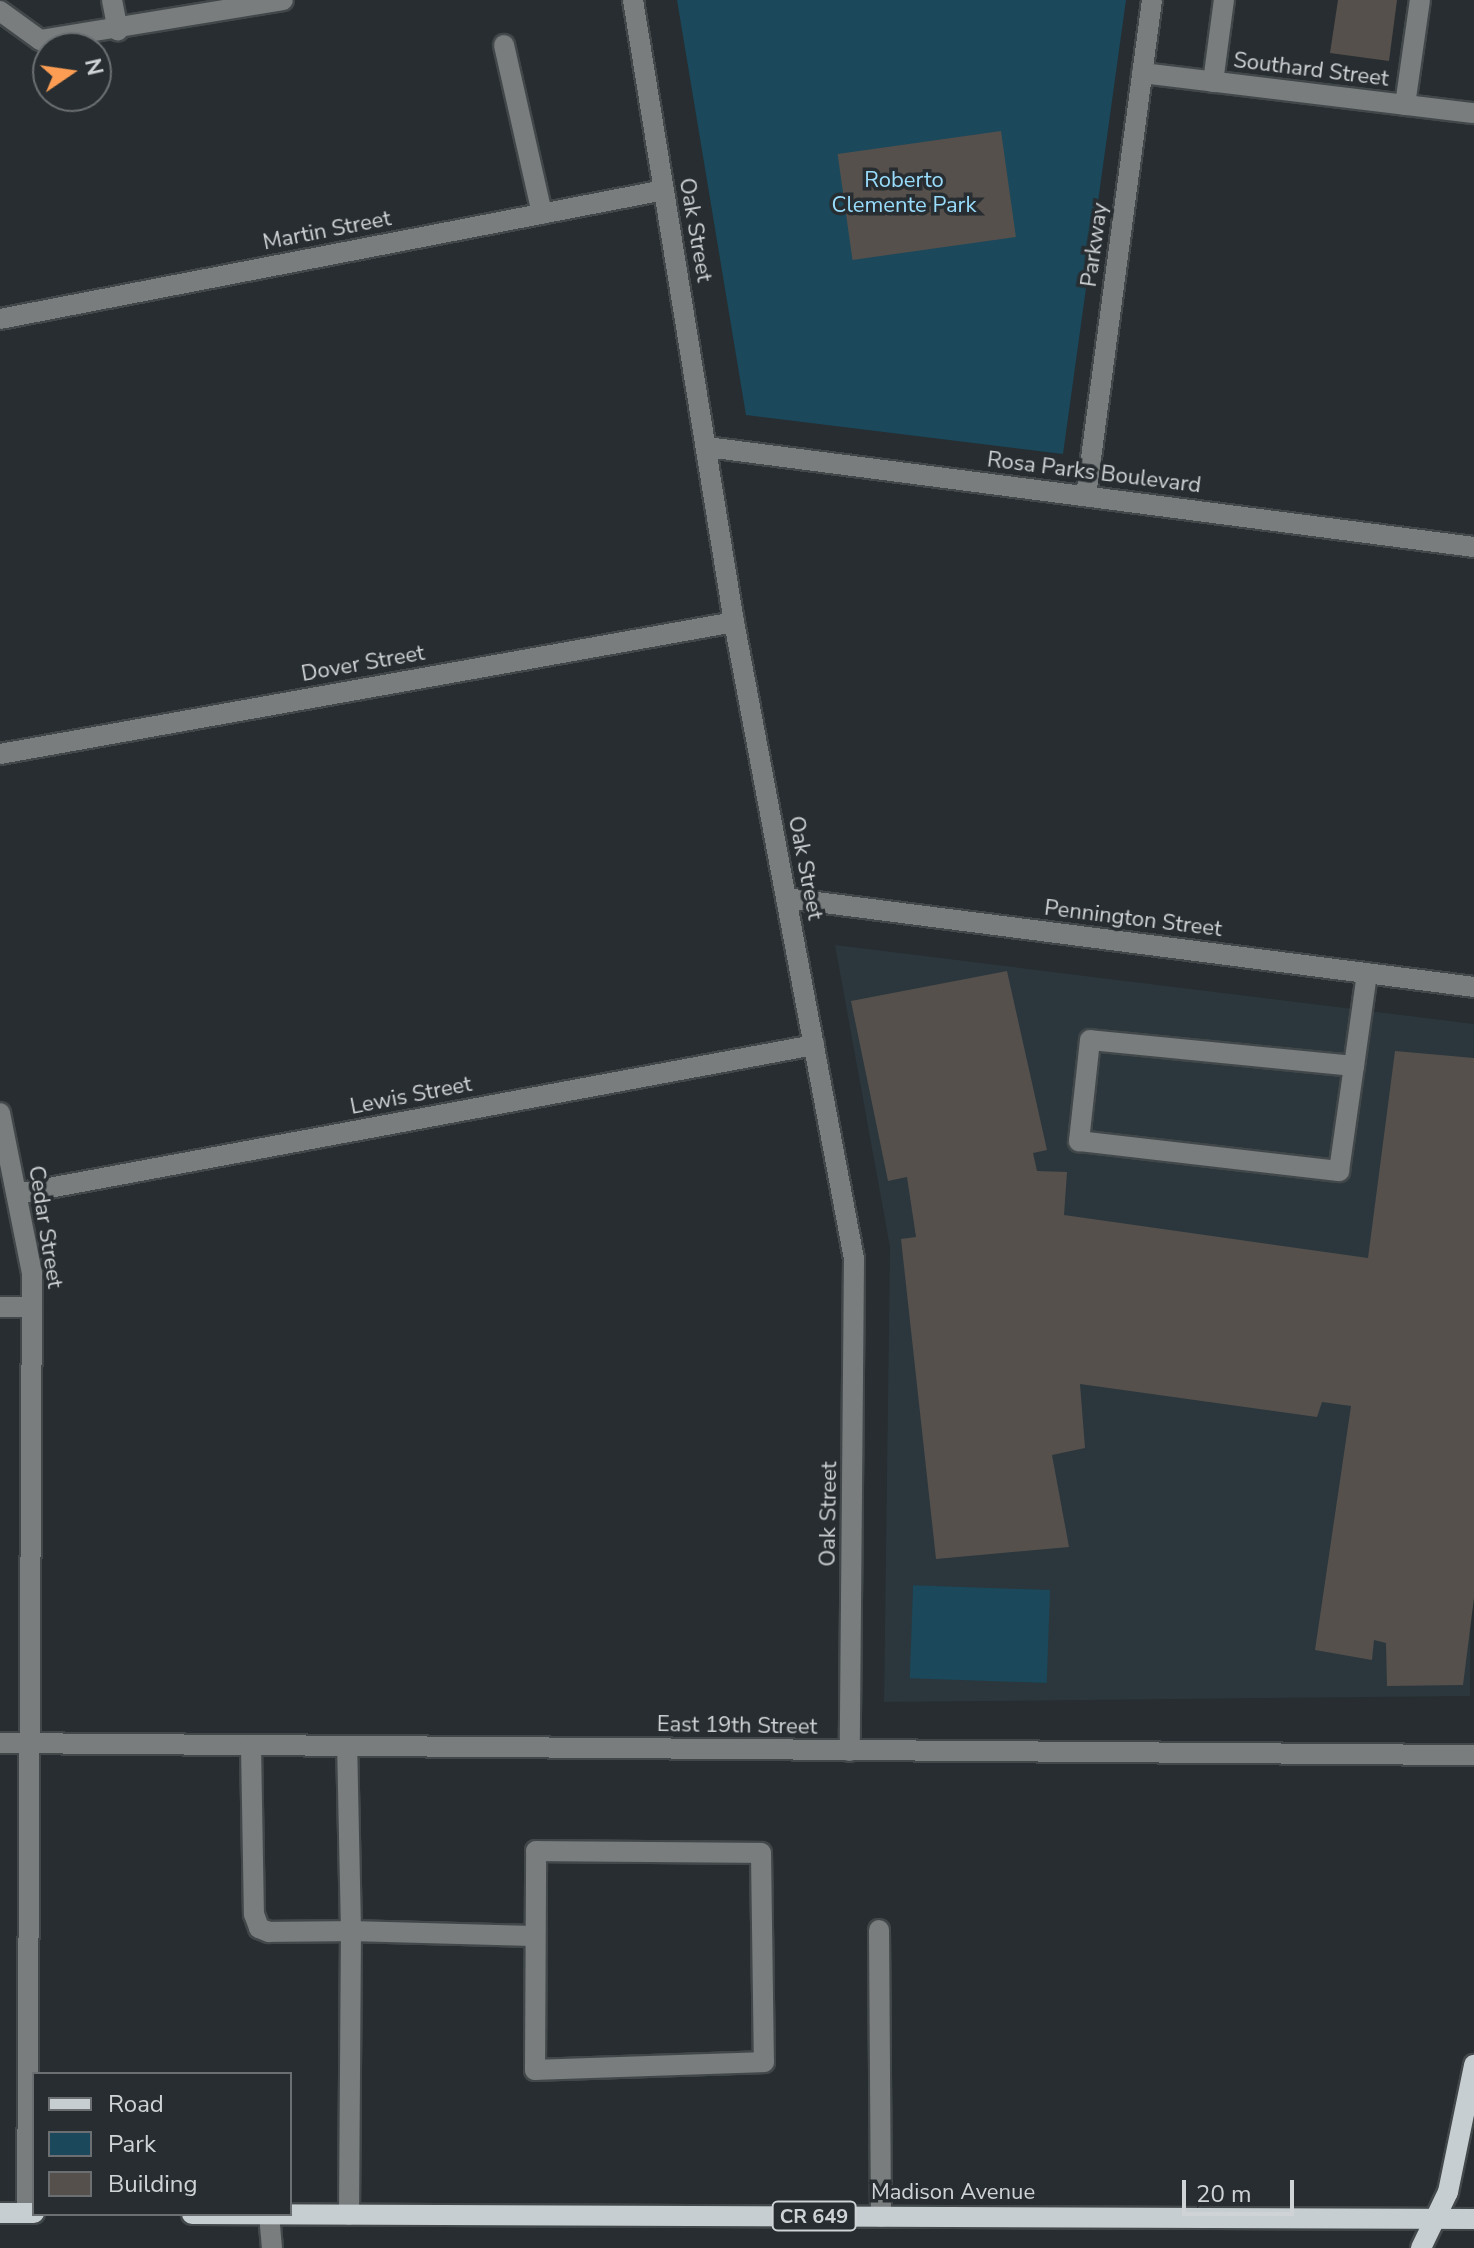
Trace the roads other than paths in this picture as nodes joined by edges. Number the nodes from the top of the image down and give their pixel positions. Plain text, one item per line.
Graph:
1 (112, 0) edge
2 (283, 0) edge
3 (633, 0) edge
4 (1152, 0) edge
5 (1224, 0) edge
6 (1420, 0) edge
7 (0, 11) edge
8 (118, 30) junction
9 (504, 45) dead end
10 (1142, 73) junction
11 (1213, 82) junction
12 (1405, 105) junction
13 (1474, 113) edge
14 (664, 190) junction
15 (542, 214) junction
16 (0, 319) edge
17 (707, 447) junction
18 (1086, 496) junction
19 (1474, 547) edge
20 (734, 622) junction
21 (0, 754) edge
22 (786, 898) junction
23 (1367, 973) junction
24 (1474, 987) edge
25 (814, 1045) junction
26 (1354, 1066) junction
27 (0, 1113) edge
28 (17, 1194) junction
29 (0, 1307) edge
30 (32, 1307) junction
31 (0, 1743) edge
32 (29, 1744) junction
33 (251, 1746) junction
34 (347, 1746) junction
35 (850, 1751) junction
36 (1474, 1755) edge
37 (879, 1930) dead end
38 (351, 1931) junction
39 (532, 1936) junction
40 (1474, 2065) edge
41 (0, 2213) edge
42 (31, 2213) edge
43 (292, 2214) edge
44 (349, 2215) junction
45 (269, 2216) edge
46 (881, 2217) junction
47 (1435, 2219) junction
48 (1474, 2219) edge
49 (272, 2248) edge
50 (1421, 2248) edge

1 - 8 street
2 - 8 street
3 - 14 street, Oak Street
4 - 10 street, Parkway
5 - 11 street
6 - 12 street
7 - 8 street
9 - 15 street
10 - 11 street, Southard Street
10 - 18 street, Parkway
11 - 12 street, Southard Street
12 - 13 street, Southard Street
14 - 15 street, Martin Street
14 - 17 street, Oak Street
15 - 16 street, Martin Street
17 - 18 street, Rosa Parks Boulevard
17 - 20 street, Oak Street
18 - 19 street, Rosa Parks Boulevard
20 - 21 street, Dover Street
20 - 22 street, Oak Street
22 - 23 street, Pennington Street
22 - 25 street, Oak Street
23 - 24 street, Pennington Street
23 - 26 street
25 - 28 street, Lewis Street
25 - 35 street, Oak Street
26 - 26 street
27 - 28 street, Cedar Street
28 - 30 street, Cedar Street
29 - 30 street
30 - 32 street, Cedar Street
31 - 32 street, East 19th Street
32 - 33 street, East 19th Street
32 - 42 street, Cedar Street
33 - 34 street, East 19th Street
33 - 38 street
34 - 35 street, East 19th Street
34 - 38 street
35 - 36 street, East 19th Street
37 - 46 street
38 - 39 street
38 - 44 street
39 - 39 street
40 - 47 main road
41 - 42 main road
43 - 44 main road, Madison Avenue / CR 649
44 - 46 main road, Madison Avenue / CR 649
45 - 49 street
46 - 47 main road, Madison Avenue / CR 649
47 - 48 main road, Madison Avenue / CR 649
47 - 50 main road

